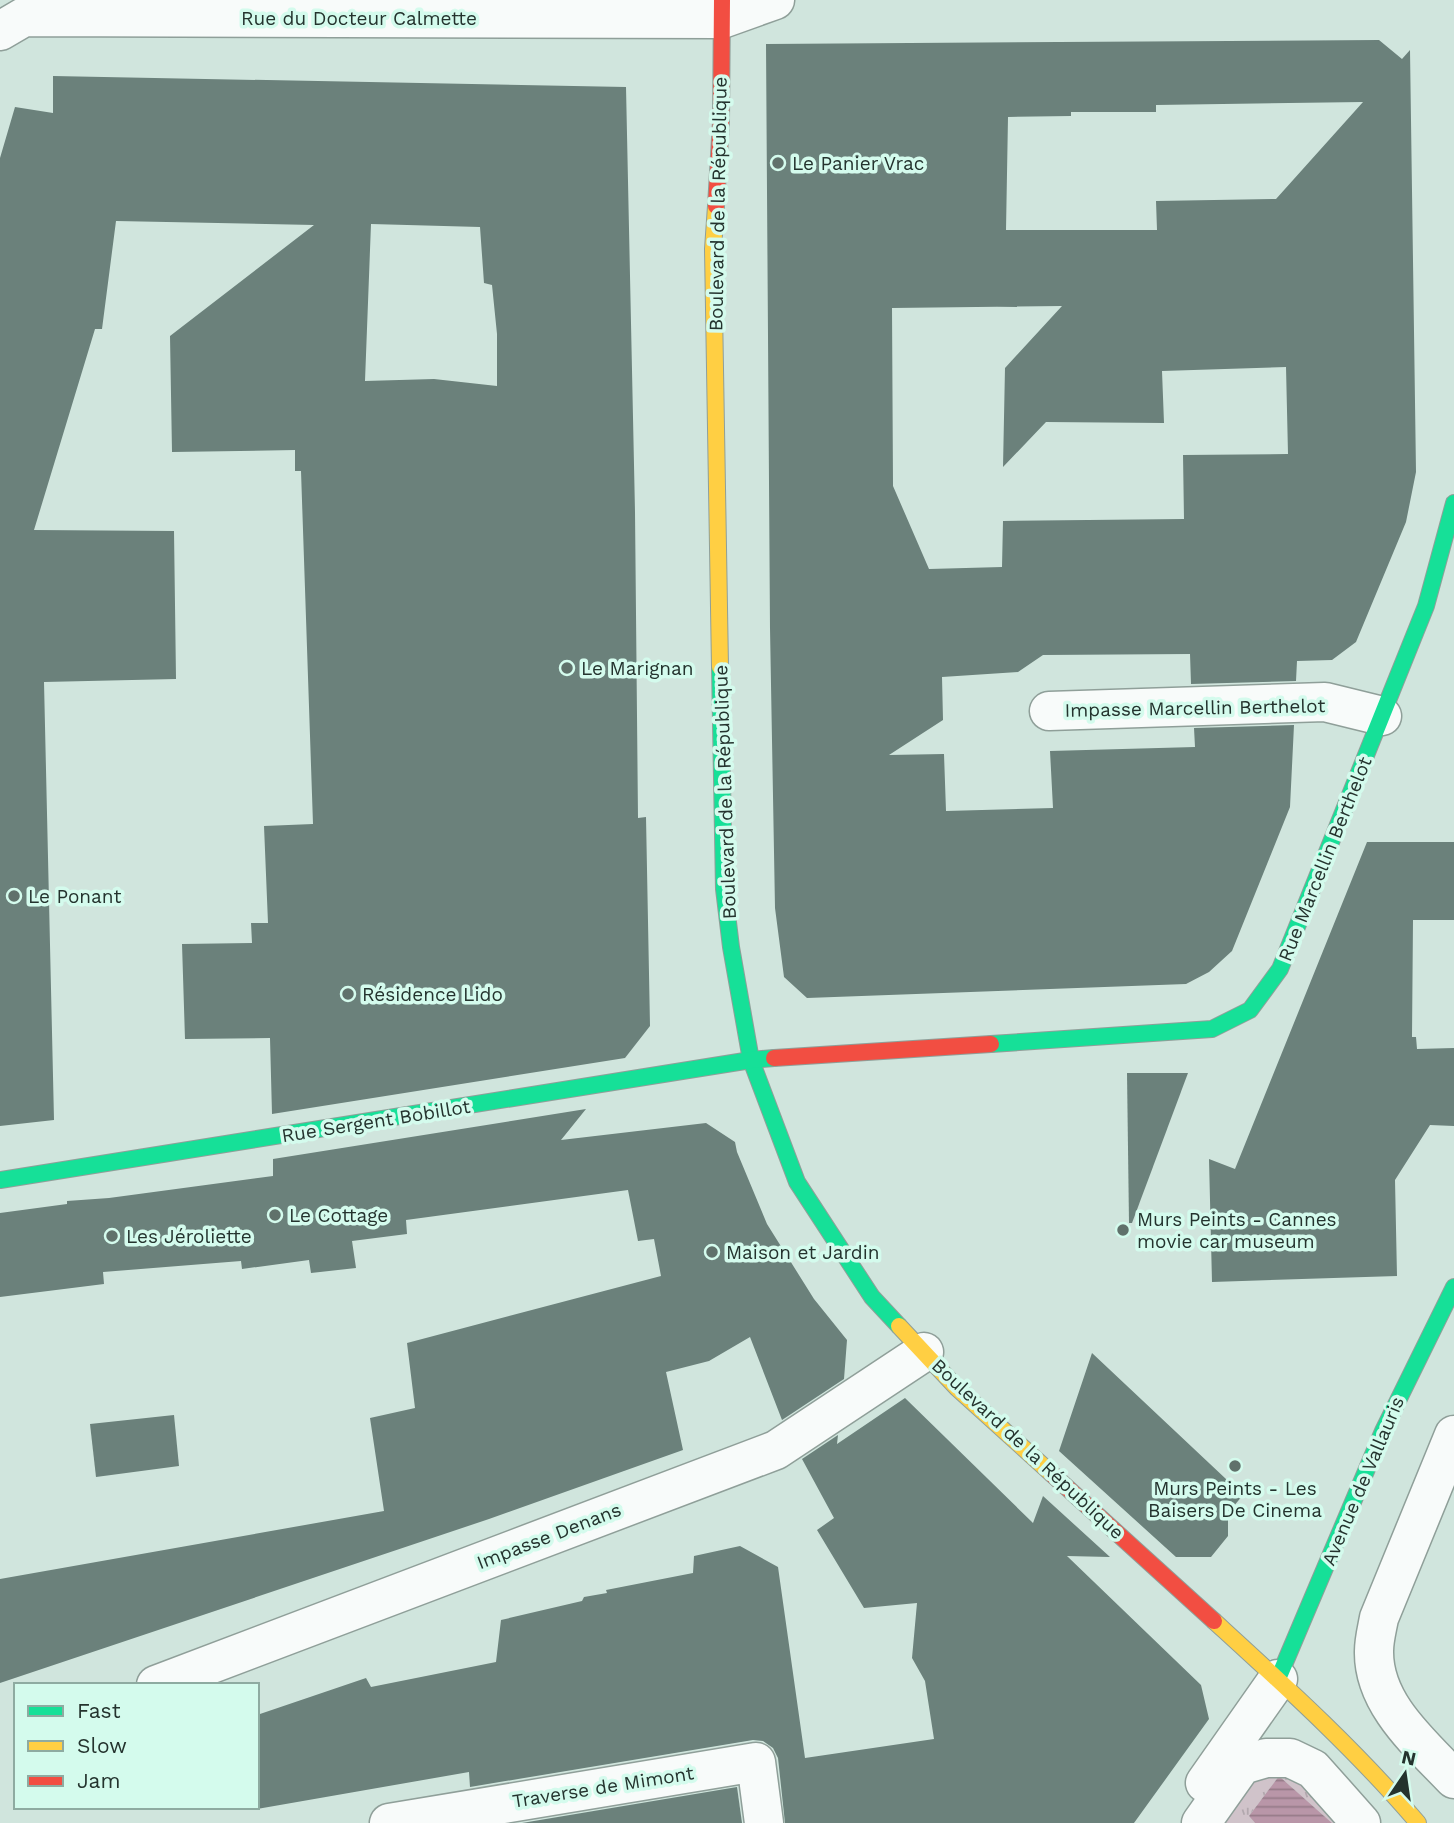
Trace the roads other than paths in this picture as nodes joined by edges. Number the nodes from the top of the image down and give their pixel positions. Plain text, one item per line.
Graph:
1 (775, 0) edge
2 (722, 10) edge
3 (0, 31) edge
4 (1454, 503) edge
5 (1049, 711) dead end
6 (1382, 716) junction
7 (751, 1060) junction
8 (0, 1180) edge
9 (1454, 1287) edge
10 (924, 1352) junction
11 (1454, 1435) edge
12 (1278, 1679) junction
13 (161, 1683) edge
14 (1454, 1779) edge
15 (389, 1823) edge
16 (764, 1823) edge
17 (1177, 1823) edge
18 (1200, 1823) edge
19 (1361, 1823) edge
20 (1418, 1823) edge

1 - 2 street, Rue du Docteur Calmette
2 - 3 street, Rue du Docteur Calmette
2 - 7 street, Boulevard de la République
4 - 6 street, Rue Marcellin Berthelot
5 - 6 street, Impasse Marcellin Berthelot
6 - 7 street, Rue Marcellin Berthelot
7 - 8 street, Rue Sergent Bobillot
7 - 10 street, Boulevard de la République
9 - 12 street, Avenue de Vallauris
10 - 12 street, Boulevard de la République
10 - 13 street, Impasse Denans
11 - 14 street
12 - 17 street
12 - 20 street, Boulevard de la République
15 - 16 street, Traverse de Mimont
18 - 19 street

